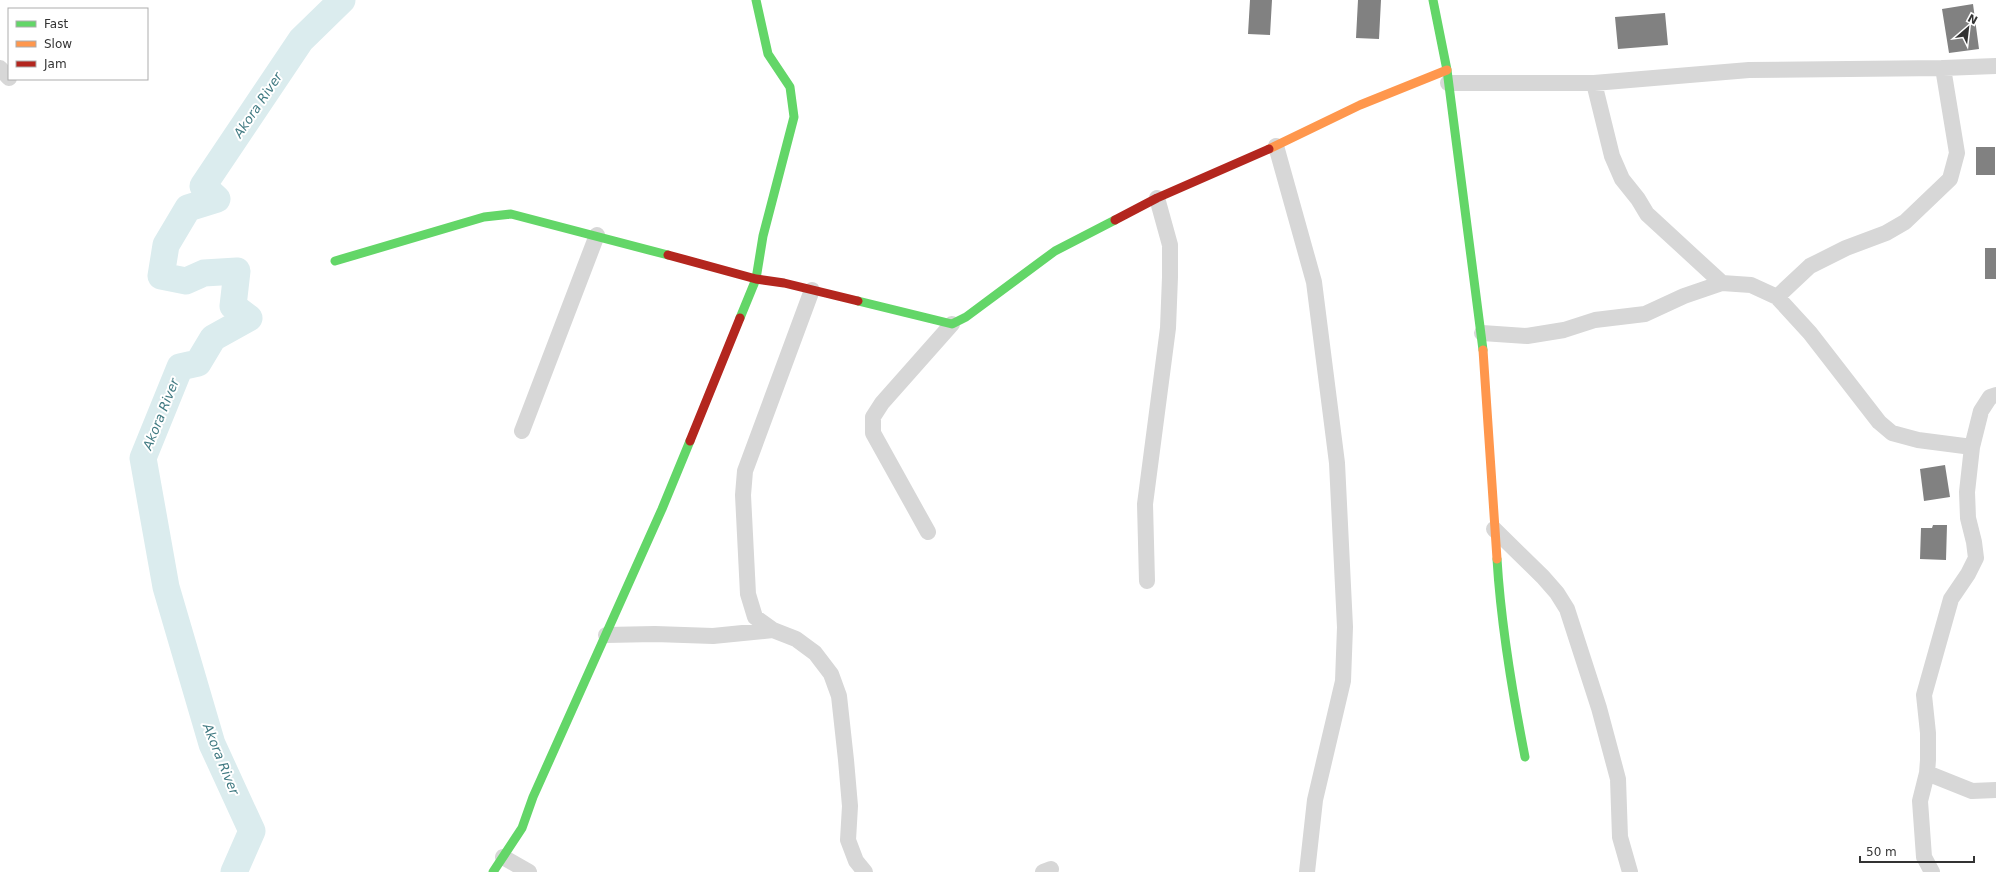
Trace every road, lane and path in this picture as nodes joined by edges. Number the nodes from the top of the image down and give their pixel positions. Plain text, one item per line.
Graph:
1 (756, 0) edge
2 (1433, 0) edge
3 (1996, 66) edge
4 (0, 68) edge
5 (1943, 68) junction
6 (8, 77) edge
7 (1448, 77) junction
8 (1594, 83) junction
9 (1276, 146) junction
10 (1157, 198) junction
11 (597, 235) junction
12 (334, 261) dead end
13 (756, 279) junction
14 (1722, 283) junction
15 (812, 290) junction
16 (1777, 297) junction
17 (952, 324) junction
18 (1482, 333) junction
19 (1996, 395) edge
20 (522, 431) dead end
21 (1972, 447) junction
22 (1494, 529) junction
23 (928, 532) dead end
24 (1147, 581) dead end
25 (773, 630) junction
26 (606, 634) junction
27 (1525, 757) dead end
28 (1927, 773) junction
29 (1996, 790) edge
30 (504, 857) junction
31 (493, 872) edge
32 (529, 872) edge
33 (865, 872) edge
34 (1307, 872) edge
35 (1630, 872) edge
36 (1932, 872) edge

1 - 13 street
2 - 7 street
3 - 5 street
4 - 6 street
5 - 8 street
5 - 16 street
7 - 8 street
7 - 9 street
7 - 18 street
8 - 14 street
9 - 10 street
9 - 34 street
10 - 17 street
10 - 24 street
11 - 12 street
11 - 13 street
11 - 20 street
13 - 15 street
13 - 26 street
14 - 16 street
14 - 18 street
15 - 17 street
15 - 25 street
16 - 21 street
17 - 23 street
18 - 22 street
19 - 21 street
21 - 28 street
22 - 27 street
22 - 35 street
25 - 26 street
25 - 33 street
26 - 30 street
28 - 29 street
28 - 36 street
30 - 31 street
30 - 32 street

